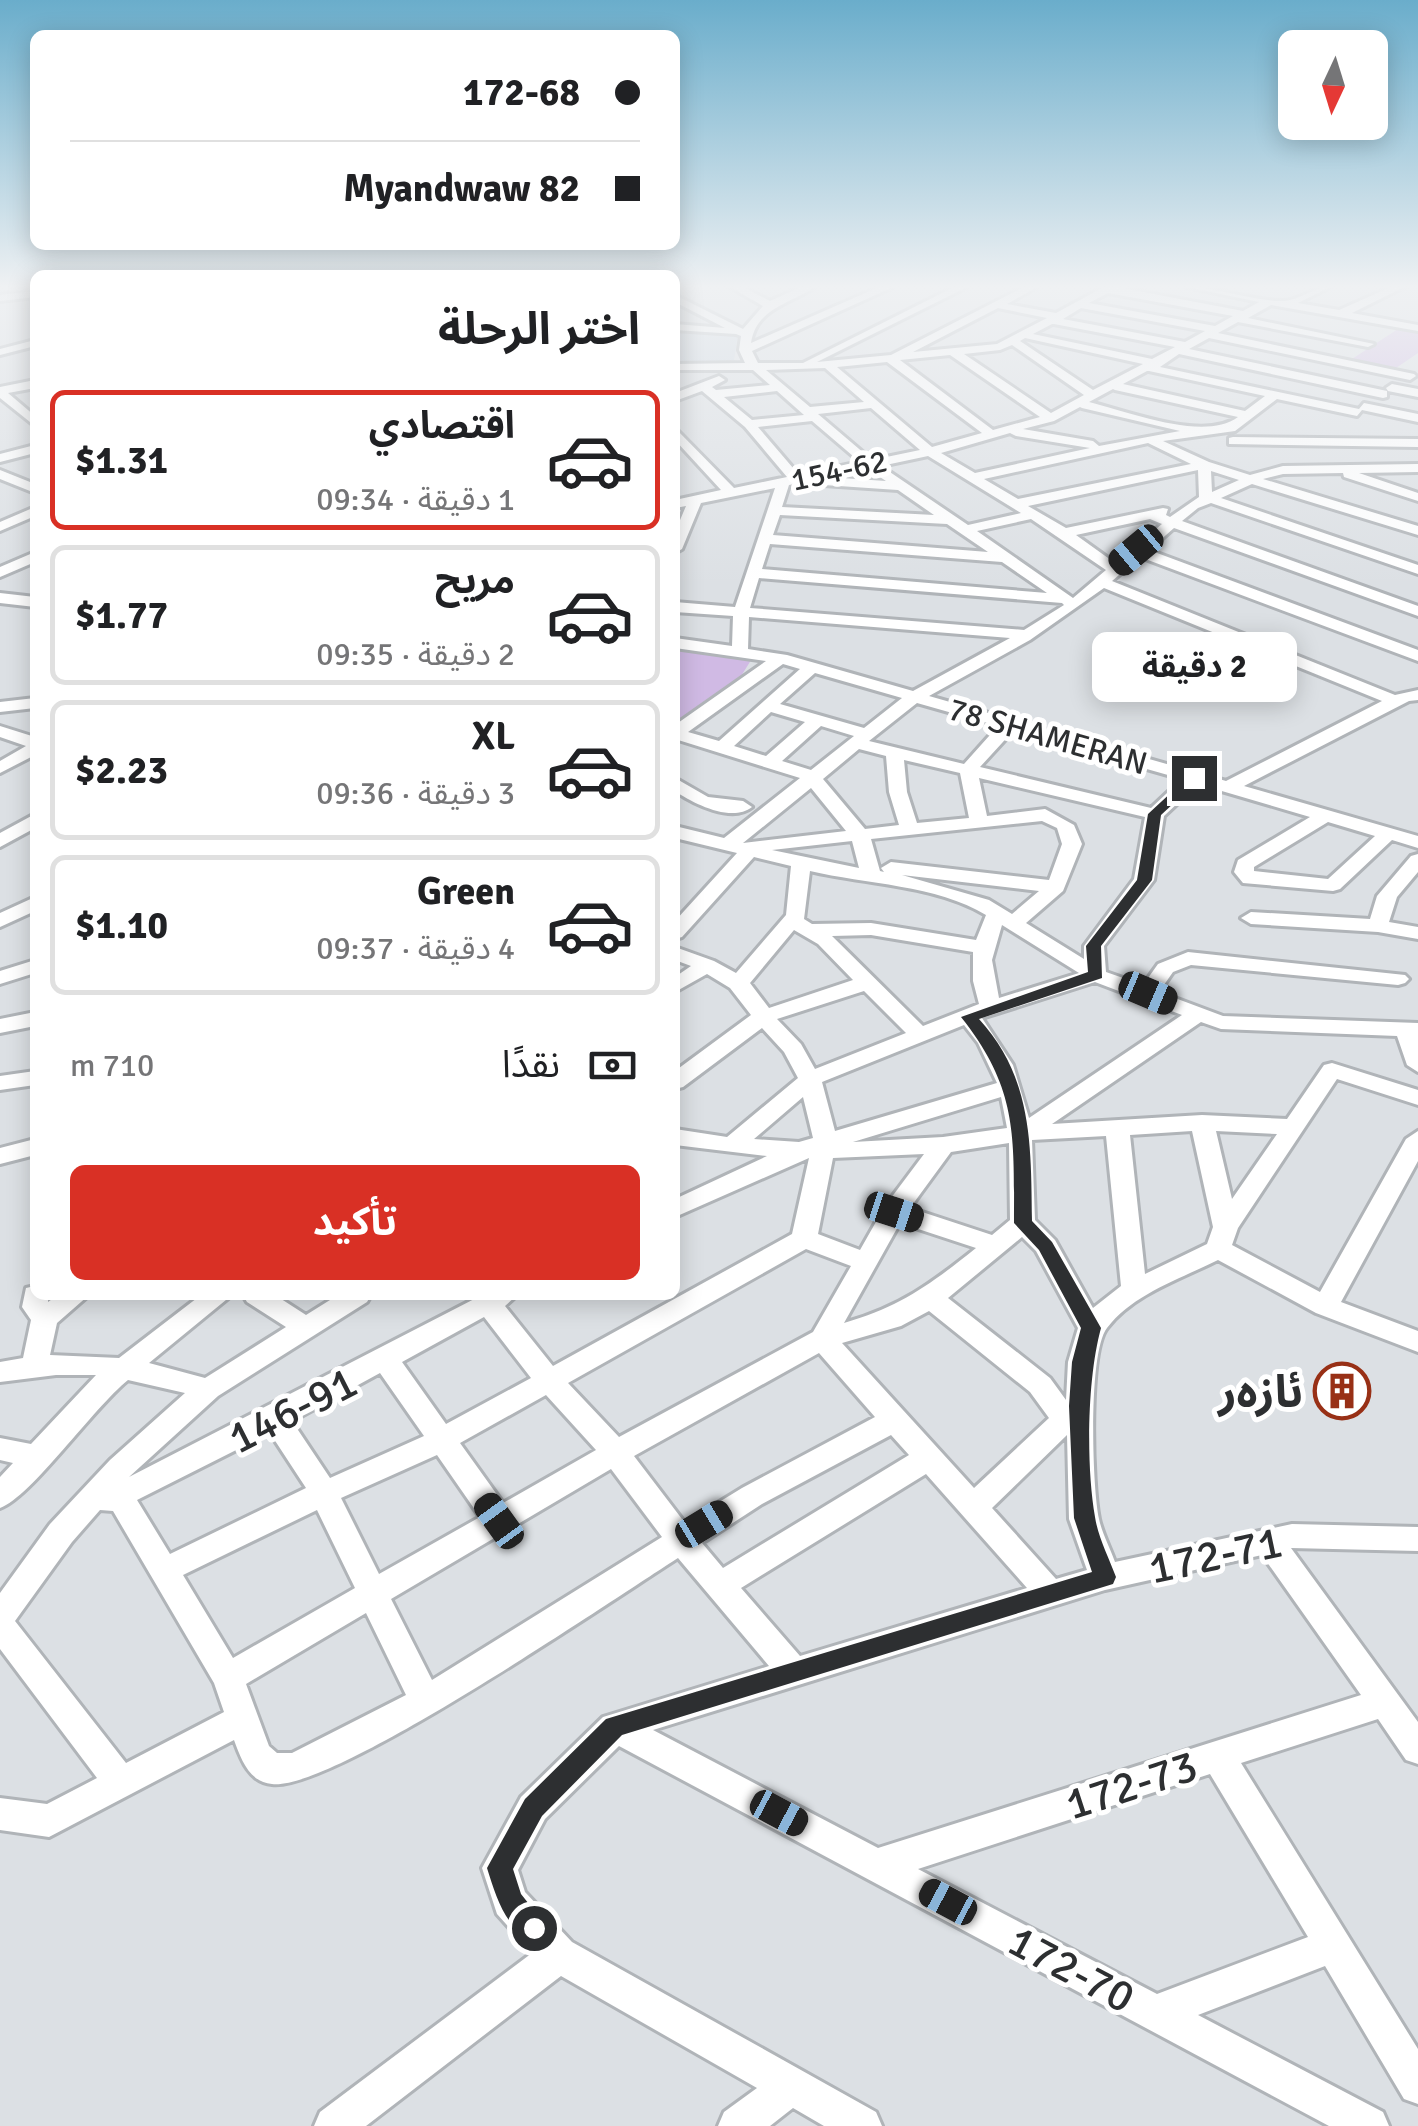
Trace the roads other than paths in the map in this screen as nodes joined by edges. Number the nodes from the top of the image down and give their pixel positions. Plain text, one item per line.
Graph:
1 (25, 386) edge
2 (717, 386) edge
3 (854, 386) edge
4 (928, 386) edge
5 (1003, 386) edge
6 (1079, 386) edge
7 (1114, 386) joint
8 (1234, 386) edge
9 (1365, 386) edge
10 (1395, 386) edge
11 (781, 387) joint
12 (710, 390) junction
13 (1388, 391) junction
14 (0, 392) edge
15 (680, 393) edge
16 (1418, 393) edge
17 (1273, 396) junction
18 (1095, 397) junction
19 (876, 404) junction
20 (1082, 404) junction
21 (1361, 410) junction
22 (813, 414) junction
23 (1246, 415) junction
24 (30, 418) edge
25 (1050, 418) junction
26 (1418, 418) edge
27 (749, 424) junction
28 (1336, 427) junction
29 (1012, 431) junction
30 (1200, 432) junction
31 (993, 436) junction
32 (680, 437) edge
33 (1149, 439) junction
34 (1315, 441) junction
35 (1418, 443) edge
36 (1106, 448) junction
37 (30, 451) edge
38 (930, 452) junction
39 (0, 458) edge
40 (1249, 462) junction
41 (868, 464) junction
42 (1204, 465) junction
43 (1331, 468) junction
44 (1418, 468) edge
45 (972, 478) junction
46 (4, 479) edge
47 (790, 480) junction
48 (900, 486) junction
49 (30, 487) edge
50 (730, 492) junction
51 (1418, 496) edge
52 (696, 500) junction
53 (1204, 500) junction
54 (680, 503) edge
55 (1016, 504) junction
56 (775, 511) junction
57 (30, 513) edge
58 (1033, 514) junction
59 (1149, 514) junction
60 (950, 520) junction
61 (1169, 521) junction
62 (0, 527) edge
63 (964, 530) junction
64 (1418, 531) edge
65 (1064, 533) junction
66 (680, 537) edge
67 (764, 539) junction
68 (1136, 550) junction
69 (30, 558) edge
70 (1005, 558) junction
71 (1114, 568) junction
72 (1418, 570) edge
73 (0, 573) edge
74 (753, 573) junction
75 (1100, 582) junction
76 (0, 598) edge
77 (30, 601) edge
78 (1069, 602) junction
79 (680, 607) edge
80 (1418, 611) edge
81 (741, 612) junction
82 (1027, 634) junction
83 (680, 644) edge
84 (740, 651) junction
85 (1418, 656) edge
86 (781, 658) junction
87 (812, 667) junction
88 (1418, 694) edge
89 (914, 697) junction
90 (1396, 700) junction
91 (30, 704) edge
92 (768, 706) junction
93 (0, 707) edge
94 (818, 720) junction
95 (1010, 725) junction
96 (680, 730) edge
97 (0, 732) edge
98 (680, 736) edge
99 (860, 738) junction
100 (30, 743) edge
101 (30, 748) edge
102 (720, 749) junction
103 (895, 752) junction
104 (769, 763) junction
105 (7, 764) edge
106 (968, 770) junction
107 (811, 776) junction
108 (1194, 778) junction
109 (680, 786) edge
110 (1226, 788) junction
111 (743, 806) dead end
112 (1155, 814) junction
113 (1324, 816) junction
114 (978, 822) junction
115 (30, 823) edge
116 (910, 830) junction
117 (680, 833) edge
118 (860, 835) junction
119 (1387, 835) junction
120 (0, 841) edge
121 (1418, 842) edge
122 (739, 848) junction
123 (1418, 860) edge
124 (801, 863) junction
125 (870, 872) junction
126 (1056, 887) junction
127 (30, 906) edge
128 (1005, 918) junction
129 (1251, 918) dead end
130 (0, 921) edge
131 (680, 925) edge
132 (800, 925) junction
133 (1378, 926) junction
134 (1418, 933) edge
135 (982, 947) junction
136 (680, 955) edge
137 (707, 965) junction
138 (30, 973) edge
139 (1096, 975) junction
140 (0, 978) edge
141 (1398, 978) dead end
142 (680, 983) edge
143 (738, 983) junction
144 (868, 983) junction
145 (1148, 993) junction
146 (991, 1007) junction
147 (1198, 1014) junction
148 (763, 1017) junction
149 (968, 1017) junction
150 (30, 1020) edge
151 (0, 1026) edge
152 (1412, 1030) edge
153 (919, 1034) junction
154 (1418, 1065) edge
155 (680, 1078) edge
156 (810, 1078) junction
157 (30, 1079) edge
158 (0, 1084) edge
159 (1010, 1087) junction
160 (1418, 1098) edge
161 (1202, 1122) junction
162 (1117, 1125) junction
163 (1292, 1127) junction
164 (1023, 1133) junction
165 (680, 1137) edge
166 (1418, 1139) edge
167 (943, 1145) junction
168 (732, 1146) junction
169 (816, 1147) junction
170 (30, 1149) edge
171 (0, 1156) edge
172 (680, 1207) edge
173 (894, 1212) junction
174 (1023, 1223) junction
175 (1222, 1238) junction
176 (804, 1239) junction
177 (995, 1245) junction
178 (864, 1262) junction
179 (1134, 1290) junction
180 (931, 1298) junction
181 (213, 1300) edge
182 (264, 1300) edge
183 (350, 1300) edge
184 (494, 1300) edge
185 (497, 1300) edge
186 (40, 1306) edge
187 (1326, 1306) junction
188 (305, 1327) junction
189 (1091, 1328) junction
190 (822, 1339) junction
191 (1418, 1342) edge
192 (386, 1360) junction
193 (35, 1363) junction
194 (127, 1366) junction
195 (2, 1377) edge
196 (548, 1379) junction
197 (208, 1389) junction
198 (1072, 1412) junction
199 (274, 1417) junction
200 (896, 1419) junction
201 (440, 1441) junction
202 (0, 1449) edge
203 (615, 1452) junction
204 (40, 1456) junction
205 (930, 1458) junction
206 (324, 1492) junction
207 (120, 1495) junction
208 (0, 1496) edge
209 (974, 1506) junction
210 (76, 1515) junction
211 (499, 1521) junction
212 (680, 1539) junction
213 (1418, 1539) edge
214 (1269, 1541) junction
215 (165, 1570) junction
216 (1105, 1577) junction
217 (720, 1585) junction
218 (1051, 1594) junction
219 (375, 1595) junction
220 (0, 1622) edge
221 (794, 1672) junction
222 (228, 1678) junction
223 (426, 1701) junction
224 (1385, 1702) junction
225 (243, 1719) junction
226 (615, 1727) junction
227 (1418, 1749) edge
228 (1218, 1756) junction
229 (122, 1783) junction
230 (0, 1814) edge
231 (878, 1864) junction
232 (1334, 1946) junction
233 (558, 1955) junction
234 (1156, 2013) junction
235 (1418, 2084) edge
236 (791, 2086) junction
237 (334, 2126) edge
238 (738, 2126) edge
239 (862, 2126) edge
240 (1369, 2126) edge

1 - 14 street
2 - 12 street
3 - 19 street
4 - 31 street
5 - 25 street
6 - 18 street
7 - 18 street, 154-62
7 - 23 street
8 - 17 street
9 - 13 street
10 - 13 street
11 - 12 street
11 - 22 street
12 - 15 street
12 - 27 street
13 - 16 street
13 - 21 street
14 - 24 street
17 - 21 street
17 - 23 street
18 - 20 street, 154-62
19 - 22 street
19 - 38 street
20 - 25 street, 154-62
20 - 30 street
21 - 26 street
21 - 28 street
22 - 27 street
22 - 41 street
23 - 30 street
25 - 29 street, 154-62
27 - 47 street
28 - 34 street
28 - 35 street
29 - 31 street, 154-62
29 - 36 street
30 - 33 street
31 - 38 street, 154-62
32 - 50 street
33 - 36 street
33 - 42 street
34 - 35 street
34 - 40 street
36 - 45 street
37 - 39 street
38 - 41 street, 154-62
38 - 45 street
40 - 42 street
40 - 43 street
40 - 53 street
40 - 64 street
41 - 47 street, 154-62
41 - 48 street
42 - 53 street
42 - 55 street
43 - 44 street
43 - 51 street
45 - 55 street
46 - 49 street
47 - 48 street
47 - 50 street, 154-62
47 - 56 street
48 - 60 street
50 - 52 street, 154-62
52 - 54 street, 154-62
52 - 66 street
53 - 59 street
53 - 61 street
53 - 72 street
55 - 58 street
56 - 60 street
56 - 67 street
57 - 62 street
58 - 63 street
58 - 65 street
59 - 61 street
59 - 65 street
60 - 63 street
61 - 68 street
61 - 80 street
63 - 70 street
65 - 71 street
67 - 70 street
67 - 74 street
68 - 71 street
68 - 85 street
69 - 73 street
70 - 78 street
71 - 75 street
74 - 78 street
74 - 81 street
75 - 78 street
75 - 90 street
76 - 77 street
78 - 82 street
79 - 81 street
81 - 82 street
81 - 84 street
82 - 89 street
83 - 84 street, 78 SHAMERAN
84 - 86 street, 78 SHAMERAN
86 - 87 street, 78 SHAMERAN
86 - 96 street
87 - 89 street, 78 SHAMERAN
87 - 92 street
88 - 90 street
89 - 95 street, 78 SHAMERAN
89 - 99 street
90 - 110 street
91 - 93 street
92 - 94 street
92 - 102 street
94 - 99 street
94 - 104 street
95 - 106 street
95 - 108 street, 78 SHAMERAN
97 - 100 street
98 - 102 street
99 - 103 street
99 - 107 street
101 - 105 street
102 - 104 street
103 - 106 street
103 - 116 street
104 - 107 street
106 - 112 street
106 - 114 street
107 - 118 street
107 - 122 street
108 - 110 street, 78 SHAMERAN
108 - 112 street
109 - 111 street
110 - 113 street, 78 SHAMERAN
112 - 139 street
113 - 119 street, 78 SHAMERAN
113 - 119 street
114 - 116 street
114 - 126 street
115 - 120 street
116 - 118 street
117 - 122 street
118 - 122 street
118 - 125 street
119 - 121 street, 78 SHAMERAN
122 - 124 street
122 - 131 street
123 - 133 street
124 - 125 street
124 - 132 street
125 - 126 street
125 - 128 street
126 - 128 street
127 - 130 street
128 - 135 street
128 - 139 street
129 - 133 street
132 - 135 street
132 - 143 street
132 - 144 street
133 - 134 street
135 - 146 street
136 - 137 street
137 - 142 street
137 - 143 street
138 - 140 street
139 - 145 street
139 - 146 street
141 - 145 street
143 - 148 street
144 - 148 street
144 - 153 street
145 - 147 street
146 - 149 street
147 - 152 street
147 - 164 street
148 - 155 street
148 - 156 street
149 - 153 street
149 - 159 street
150 - 151 street
152 - 154 street
153 - 156 street
156 - 168 street
156 - 169 street
157 - 158 street
159 - 164 street
159 - 169 street
160 - 163 street
161 - 162 street
161 - 163 street
161 - 175 street
162 - 164 street
162 - 179 street
163 - 175 street
164 - 167 street
164 - 174 street
165 - 168 street
166 - 187 street
167 - 169 street
167 - 173 street
168 - 169 street
169 - 172 street
169 - 176 street
170 - 171 street
173 - 177 street
173 - 178 street
174 - 177 street
174 - 189 street
175 - 179 street
175 - 187 street
176 - 178 street
176 - 196 street
177 - 180 street
178 - 190 street
179 - 189 street
180 - 190 street
180 - 198 street
181 - 194 street
182 - 188 street
183 - 188 street
184 - 192 street, 146-91
185 - 196 street
186 - 193 street
187 - 191 street
188 - 197 street
189 - 198 street
190 - 200 street
190 - 203 street
192 - 199 street, 146-91
192 - 201 street
193 - 194 street
193 - 195 street
194 - 197 street
194 - 204 street
196 - 201 street
196 - 203 street
197 - 210 street
198 - 209 street
198 - 216 street
199 - 206 street
199 - 207 street, 146-91
200 - 205 street
200 - 212 street
201 - 206 street
201 - 211 street
202 - 204 street
203 - 211 street
203 - 212 street
204 - 208 street
205 - 209 street
205 - 217 street
206 - 215 street
206 - 219 street
207 - 210 street, 146-91
207 - 215 street
209 - 218 street
210 - 220 street
211 - 219 street
212 - 217 street
212 - 223 street
213 - 214 street, 172-71
214 - 216 street, 172-71
214 - 224 street
215 - 222 street
216 - 218 street, 172-71
217 - 221 street
218 - 221 street, 172-71
219 - 222 street
219 - 223 street
220 - 229 street
221 - 226 street, 172-71
222 - 225 street
223 - 225 street
224 - 227 street
224 - 228 street, 172-73
225 - 229 street
226 - 231 street, 172-70
226 - 233 street
228 - 231 street, 172-73
228 - 232 street
229 - 230 street
231 - 234 street, 172-70
232 - 234 street
232 - 235 street
233 - 236 street
233 - 237 street
234 - 240 street, 172-70
236 - 238 street
236 - 239 street

